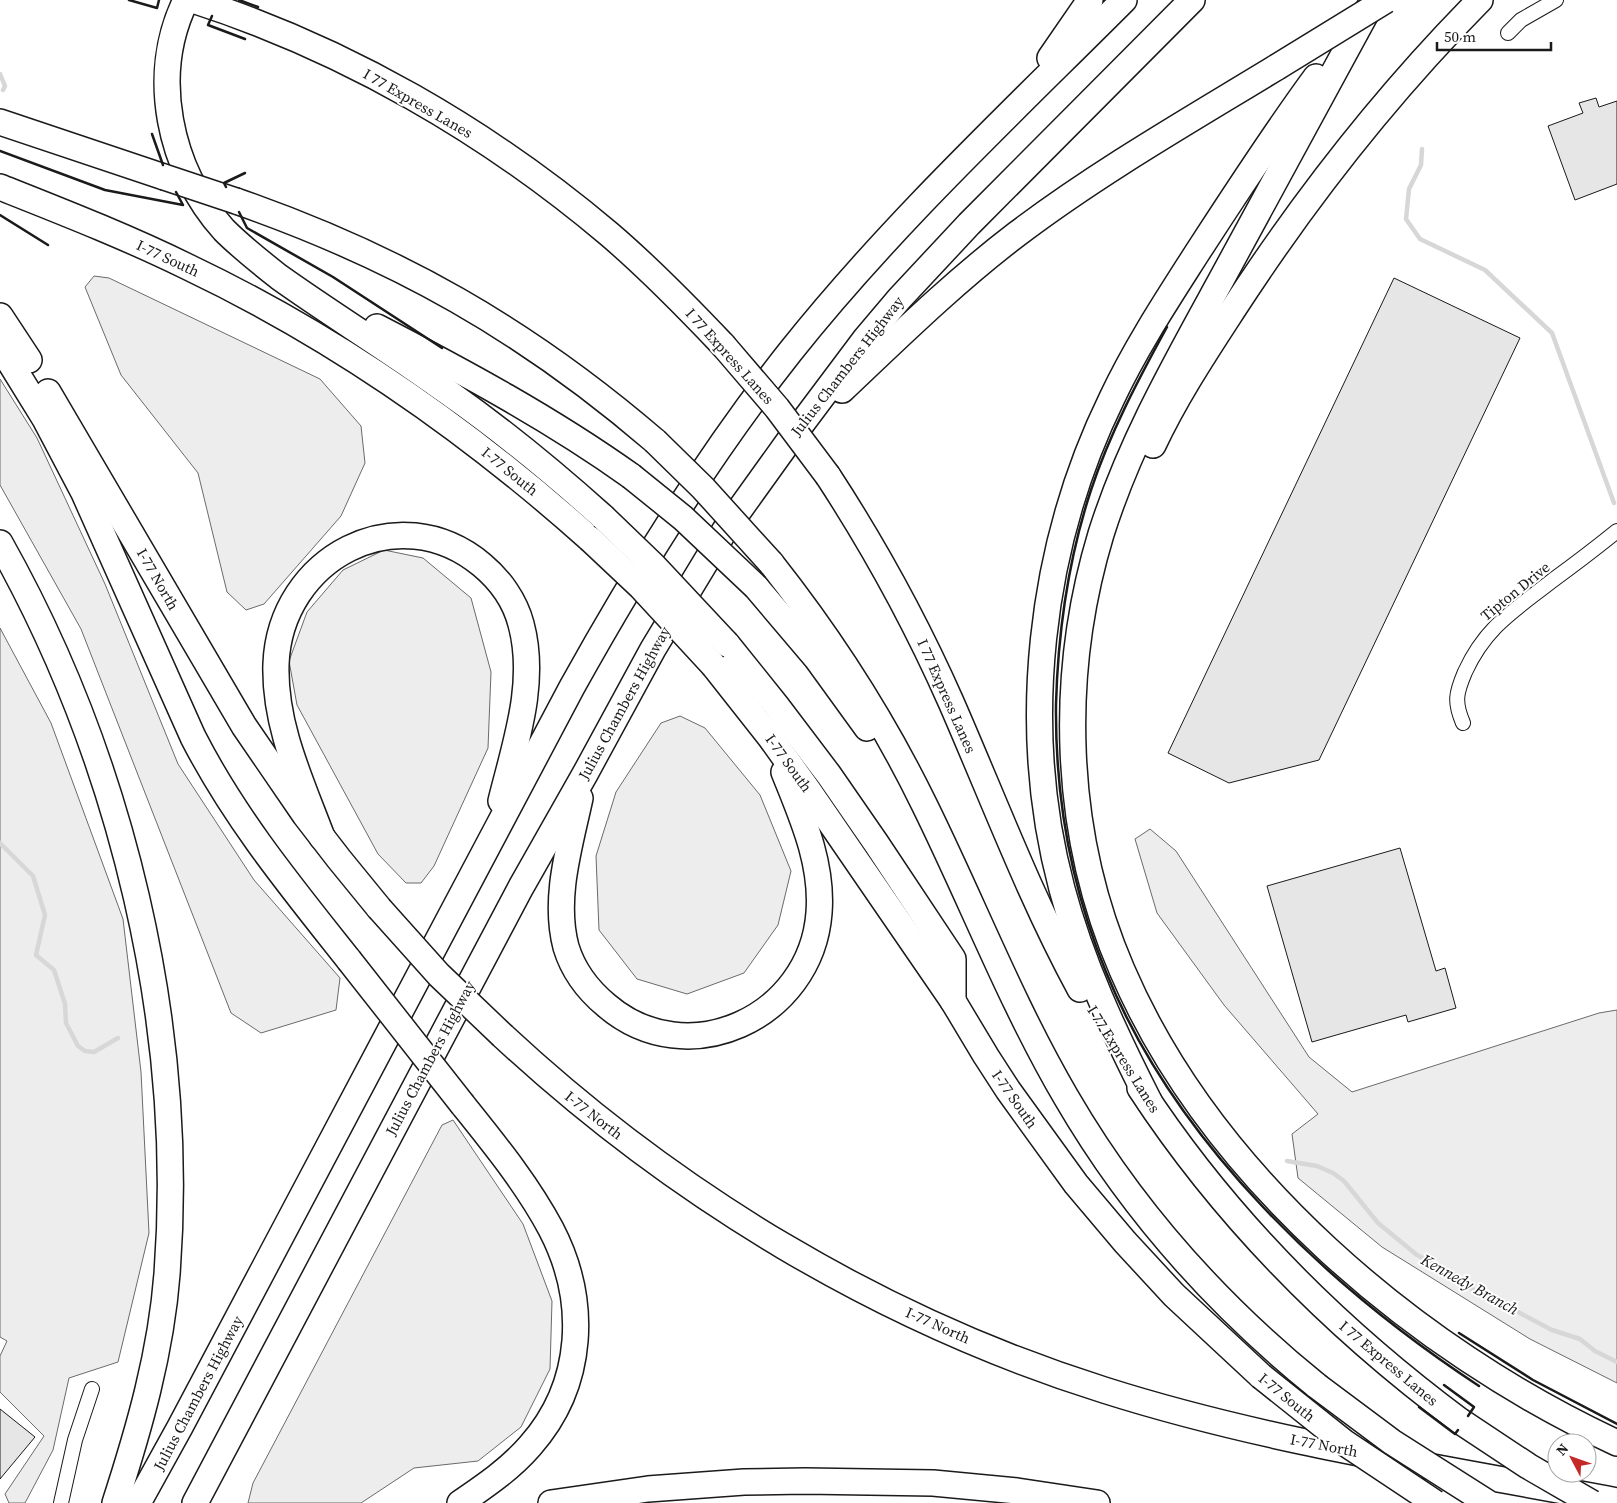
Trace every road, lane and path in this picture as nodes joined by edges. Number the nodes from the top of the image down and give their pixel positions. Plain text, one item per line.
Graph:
1 (186, 0) edge
2 (193, 0) edge
3 (1090, 0) edge
4 (1124, 0) edge
5 (1192, 0) edge
6 (1372, 0) edge
7 (1386, 0) edge
8 (1480, 0) edge
9 (1556, 0) edge
10 (1508, 33) dead end
11 (1017, 107) junction
12 (0, 122) edge
13 (0, 187) edge
14 (278, 277) junction
15 (0, 316) edge
16 (0, 346) edge
17 (790, 438) junction
18 (1617, 532) edge
19 (0, 543) edge
20 (1085, 598) junction
21 (1463, 723) dead end
22 (770, 737) junction
23 (585, 774) junction
24 (493, 836) junction
25 (322, 837) junction
26 (944, 845) junction
27 (953, 1001) junction
28 (1149, 1102) junction
29 (92, 1389) dead end
30 (1617, 1443) edge
31 (1617, 1500) edge
32 (61, 1503) edge
33 (114, 1503) edge
34 (138, 1503) edge
35 (195, 1503) edge
36 (460, 1503) edge
37 (550, 1503) edge
38 (1097, 1503) edge
39 (1434, 1503) edge
40 (1488, 1503) edge
41 (1592, 1503) edge

1 - 14 highway
2 - 28 highway, I 77 Express Lanes, bridge
3 - 11 highway
4 - 11 highway, Julius Chambers Highway
5 - 17 highway, Julius Chambers Highway
6 - 20 highway
6 - 28 highway
7 - 17 highway, bridge
8 - 20 highway
9 - 10 street
11 - 24 highway, Julius Chambers Highway
12 - 26 highway, bridge
13 - 22 highway, I-77 South, bridge
14 - 26 highway, bridge
14 - 27 highway, bridge
15 - 25 highway, I-77 North
16 - 36 highway, bridge
17 - 23 highway, Julius Chambers Highway
18 - 21 street, Tipton Drive
19 - 33 highway
20 - 30 highway
22 - 23 highway
22 - 27 highway, I-77 South
23 - 35 highway, Julius Chambers Highway
24 - 25 highway
24 - 34 highway, Julius Chambers Highway
25 - 31 highway, I-77 North, bridge
26 - 40 highway, bridge
27 - 39 highway, I-77 South, bridge
28 - 41 highway, I 77 Express Lanes, bridge
29 - 32 street
37 - 38 highway

